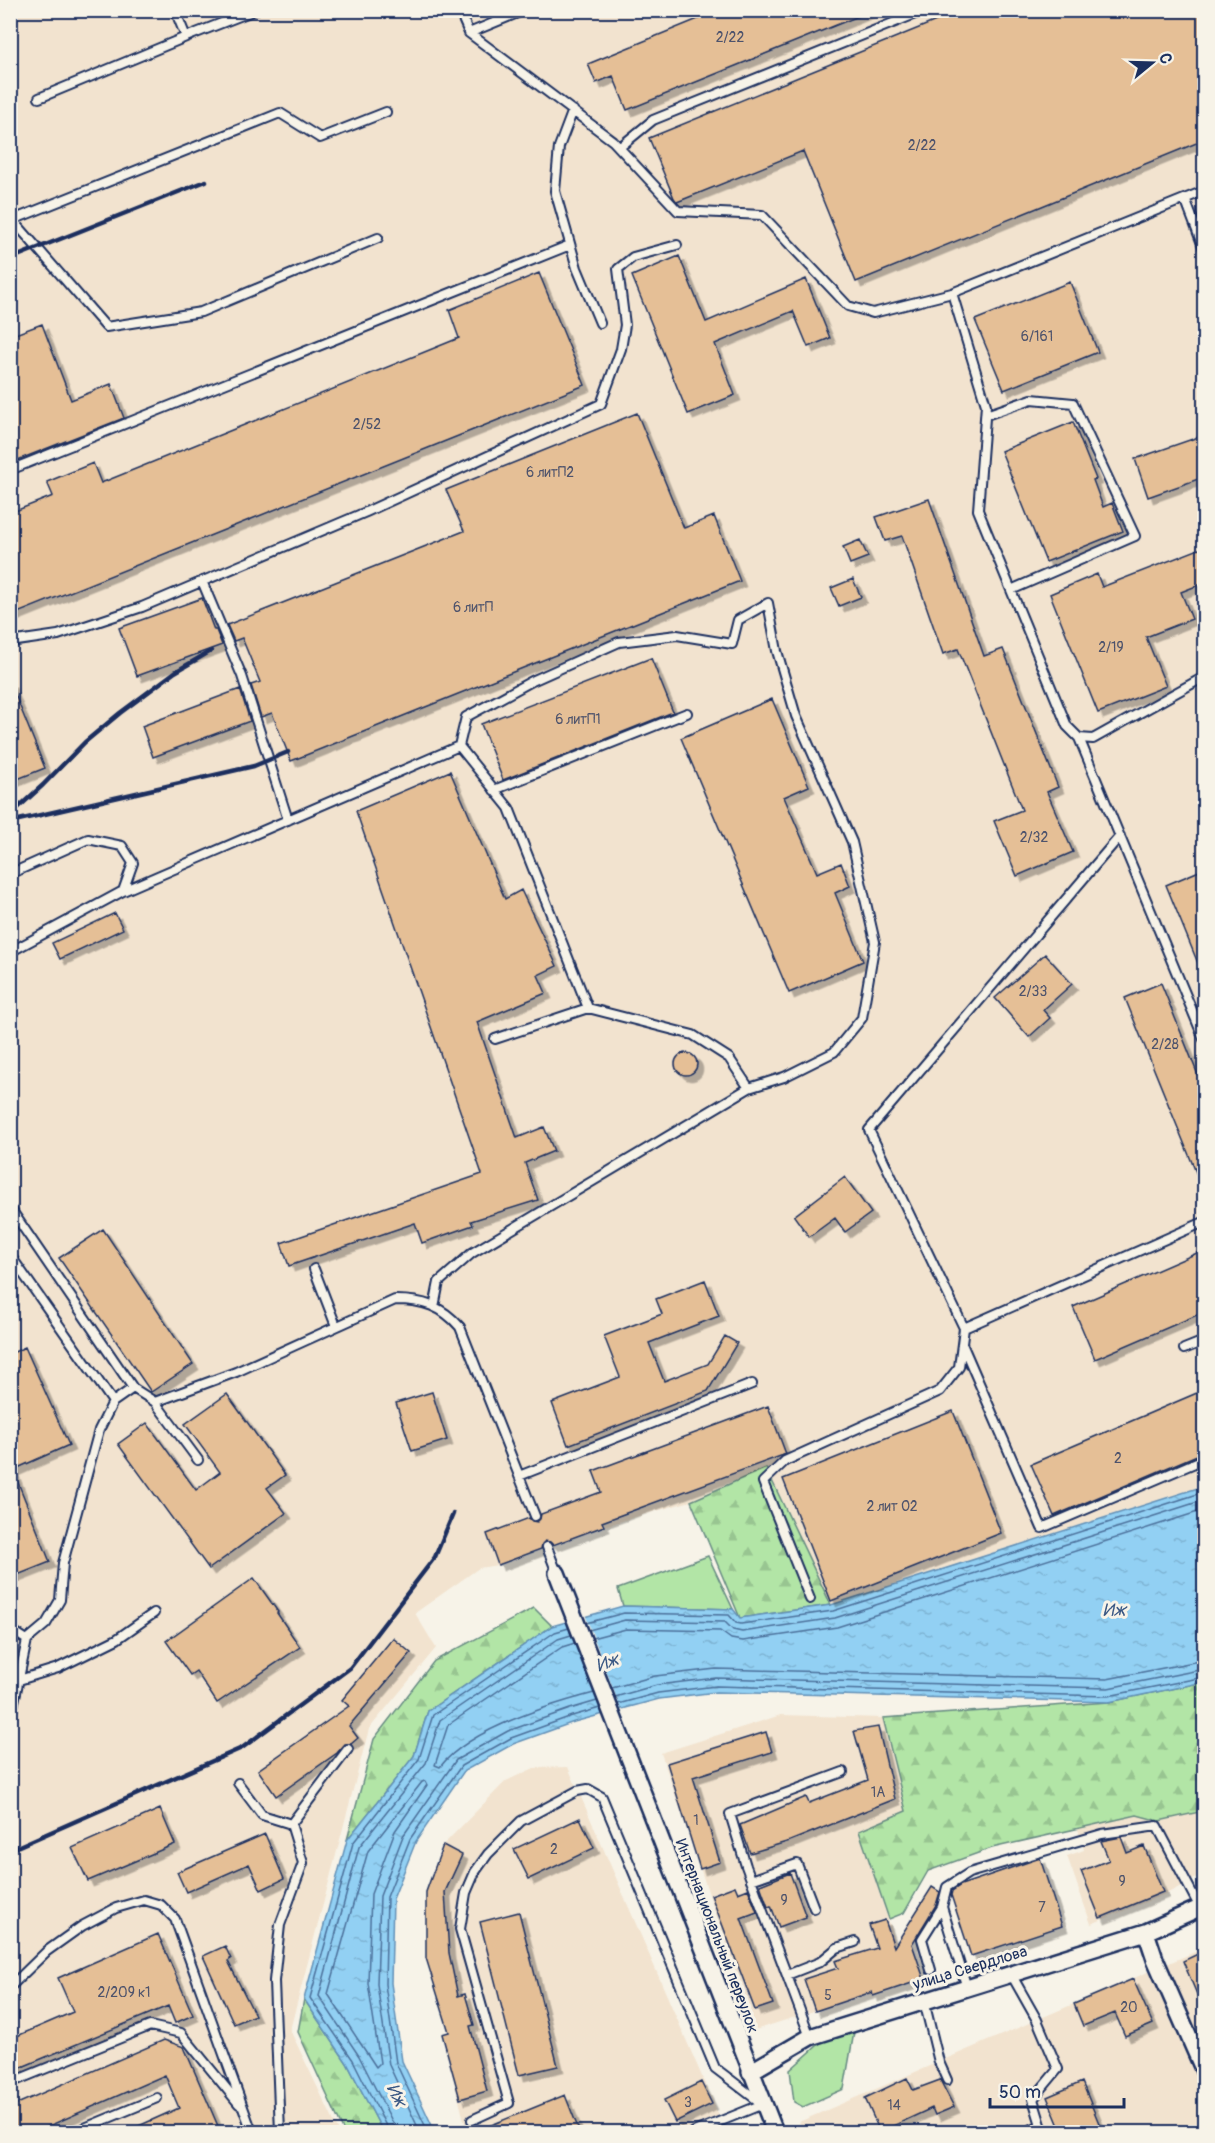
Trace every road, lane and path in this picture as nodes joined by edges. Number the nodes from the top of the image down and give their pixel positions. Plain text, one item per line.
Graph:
1 (175, 10) edge
2 (255, 10) edge
3 (459, 10) edge
4 (525, 10) edge
5 (925, 10) edge
6 (469, 33) junction
7 (186, 38) junction
8 (39, 98) dead end
9 (573, 110) junction
10 (386, 112) dead end
11 (620, 147) junction
12 (1204, 192) edge
13 (1185, 199) junction
14 (12, 221) edge
15 (378, 238) dead end
16 (570, 244) junction
17 (677, 245) dead end
18 (1204, 249) edge
19 (952, 293) junction
20 (600, 323) dead end
21 (986, 415) junction
22 (10, 470) edge
23 (202, 581) junction
24 (1011, 590) junction
25 (10, 642) edge
26 (1204, 676) edge
27 (687, 713) dead end
28 (1079, 738) junction
29 (459, 746) junction
30 (494, 790) junction
31 (288, 820) junction
32 (1120, 836) junction
33 (10, 874) edge
34 (123, 891) junction
35 (10, 952) edge
36 (588, 1008) junction
37 (495, 1039) dead end
38 (1204, 1039) edge
39 (748, 1088) junction
40 (10, 1208) edge
41 (1204, 1222) edge
42 (10, 1255) edge
43 (314, 1269) dead end
44 (434, 1307) junction
45 (336, 1326) junction
46 (964, 1328) junction
47 (1204, 1341) edge
48 (962, 1344) junction
49 (1184, 1349) dead end
50 (752, 1384) dead end
51 (133, 1388) junction
52 (113, 1401) junction
53 (155, 1402) junction
54 (1204, 1459) edge
55 (198, 1460) dead end
56 (519, 1476) junction
57 (535, 1516) dead end
58 (547, 1547) dead end
59 (557, 1573) joint
60 (810, 1599) dead end
61 (154, 1613) dead end
62 (10, 1629) edge
63 (27, 1640) junction
64 (19, 1680) junction
65 (10, 1721) edge
66 (348, 1749) dead end
67 (843, 1772) dead end
68 (238, 1783) dead end
69 (291, 1824) junction
70 (751, 1880) junction
71 (942, 1907) junction
72 (1202, 1907) edge
73 (814, 1908) dead end
74 (1146, 1932) junction
75 (855, 1942) dead end
76 (931, 1970) dead end
77 (1011, 1974) junction
78 (787, 1975) junction
79 (10, 1987) edge
80 (967, 1988) junction
81 (924, 2001) junction
82 (810, 2037) junction
83 (1204, 2071) edge
84 (750, 2072) junction
85 (947, 2080) dead end
86 (10, 2083) edge
87 (157, 2098) dead end
88 (763, 2104) junction
89 (244, 2110) junction
90 (472, 2120) dead end
91 (75, 2133) edge
92 (252, 2133) edge
93 (280, 2133) edge
94 (694, 2133) edge
95 (775, 2133) edge
96 (1026, 2133) edge

1 - 7 lane
2 - 7 lane
3 - 6 lane
4 - 6 lane
5 - 11 lane
6 - 9 lane
7 - 8 lane
9 - 11 lane
9 - 16 lane
10 - 14 lane
11 - 19 lane
12 - 13 lane
13 - 18 lane
13 - 19 lane
14 - 15 lane
16 - 20 lane
16 - 22 lane
17 - 23 lane
19 - 21 lane
21 - 24 lane
21 - 24 lane
23 - 25 lane
23 - 31 lane
24 - 28 lane
26 - 28 lane
27 - 30 lane
28 - 32 lane
29 - 30 lane
29 - 31 lane
29 - 39 lane
30 - 36 lane
31 - 34 lane
32 - 38 lane
32 - 46 lane
33 - 34 lane
34 - 35 lane
36 - 37 lane
36 - 39 lane
39 - 44 lane
40 - 51 lane
41 - 46 lane
42 - 52 lane
43 - 45 lane
44 - 45 lane
44 - 56 lane
45 - 53 lane
46 - 48 lane
47 - 49 lane
48 - 54 lane
48 - 60 lane
50 - 56 lane
51 - 52 lane
51 - 53 lane
52 - 63 lane
53 - 55 lane
56 - 57 lane
58 - 59 lane
59 - 84 street, Интернациональный переулок
61 - 64 lane
62 - 63 lane
63 - 64 lane
64 - 65 lane
66 - 69 lane
67 - 70 lane
68 - 69 lane
69 - 93 lane
70 - 73 lane
70 - 78 lane
71 - 72 lane
71 - 76 lane
71 - 80 lane
72 - 74 street, улица Свердлова
74 - 77 street, улица Свердлова
74 - 83 street
75 - 78 lane
77 - 80 street, улица Свердлова
77 - 96 lane
78 - 82 lane
79 - 89 lane
80 - 81 street, улица Свердлова
81 - 82 street, улица Свердлова
81 - 85 lane
82 - 84 street, улица Свердлова
84 - 88 street, Интернациональный переулок
86 - 89 lane
87 - 91 lane
88 - 90 lane
88 - 94 lane
88 - 95 street, Интернациональный переулок
89 - 92 lane

